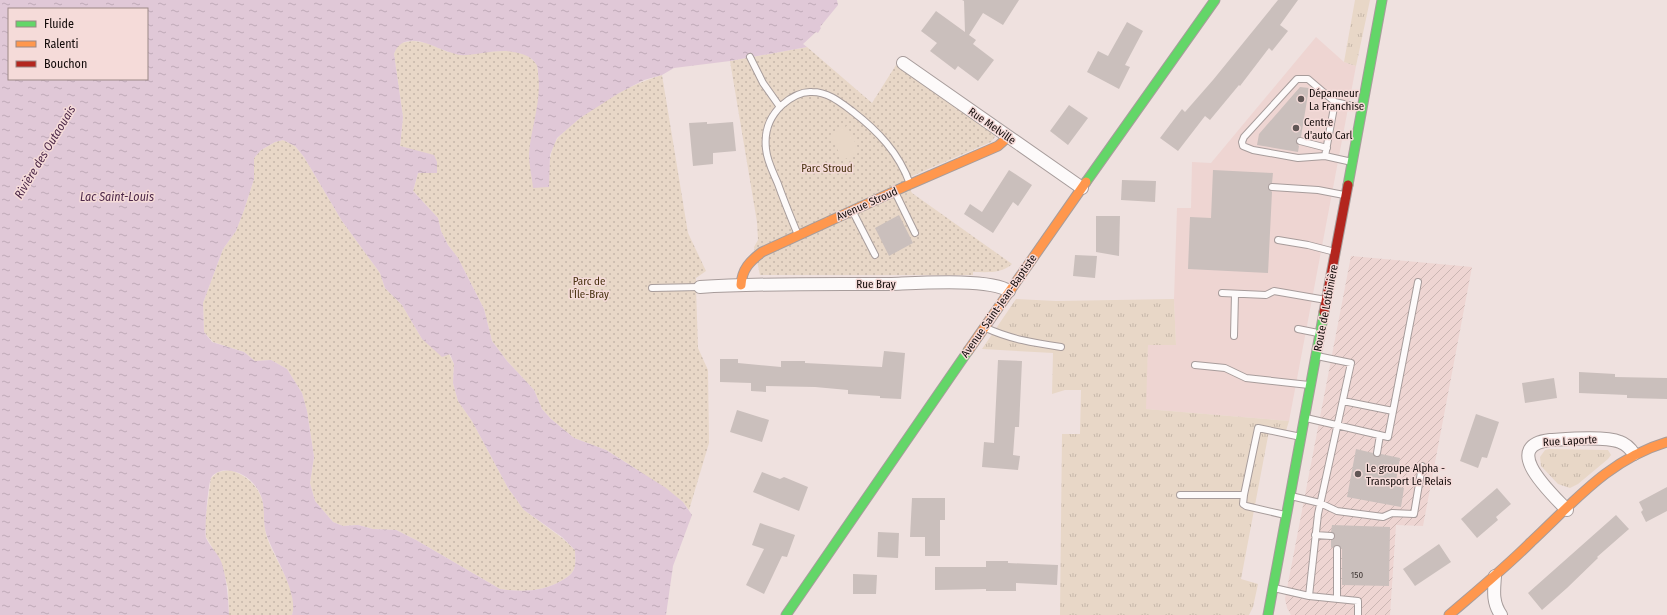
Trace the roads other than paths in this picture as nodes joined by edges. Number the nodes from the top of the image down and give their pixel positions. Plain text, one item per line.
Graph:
1 (1215, 0) edge
2 (1382, 0) edge
3 (750, 57) dead end
4 (902, 63) dead end
5 (1334, 102) junction
6 (780, 107) junction
7 (1362, 108) junction
8 (1008, 137) junction
9 (1300, 141) dead end
10 (1326, 148) junction
11 (1325, 156) junction
12 (1352, 162) junction
13 (910, 184) junction
14 (1272, 187) dead end
15 (1082, 188) junction
16 (894, 191) junction
17 (1346, 196) junction
18 (852, 210) junction
19 (915, 233) dead end
20 (798, 235) junction
21 (1278, 240) dead end
22 (1336, 252) junction
23 (875, 255) dead end
24 (1418, 282) dead end
25 (741, 284) junction
26 (700, 287) joint
27 (652, 288) dead end
28 (1010, 290) junction
29 (1222, 293) dead end
30 (1235, 294) junction
31 (1327, 300) junction
32 (984, 327) junction
33 (1298, 329) dead end
34 (1321, 333) junction
35 (1234, 336) dead end
36 (1061, 347) dead end
37 (1317, 356) junction
38 (1195, 365) dead end
39 (1311, 385) junction
40 (1343, 401) junction
41 (1393, 411) junction
42 (1305, 418) junction
43 (1337, 426) junction
44 (1380, 435) junction
45 (1301, 437) junction
46 (1667, 442) edge
47 (1377, 453) dead end
48 (1634, 454) junction
49 (1422, 466) dead end
50 (1180, 495) dead end
51 (1244, 495) junction
52 (1291, 496) junction
53 (1320, 503) junction
54 (1567, 510) junction
55 (1287, 515) junction
56 (1315, 535) junction
57 (1331, 536) dead end
58 (1337, 548) dead end
59 (1495, 576) junction
60 (1273, 588) junction
61 (1309, 596) junction
62 (1337, 599) junction
63 (786, 615) edge
64 (1268, 615) edge
65 (1358, 615) edge
66 (1449, 615) edge
67 (1501, 615) edge

1 - 15 street, Avenue Saint-Jean-Baptiste
2 - 7 street, Route de Lotbinière
3 - 6 lane
4 - 8 street, Rue Melville
5 - 7 lane
5 - 10 lane
5 - 11 lane
6 - 13 lane
6 - 20 lane
7 - 12 street, Route de Lotbinière
8 - 13 street, Avenue Stroud
8 - 15 street, Rue Melville
9 - 10 lane
10 - 11 lane
11 - 12 lane
12 - 17 street, Route de Lotbinière
13 - 16 street, Avenue Stroud
14 - 17 lane
15 - 28 street, Avenue Saint-Jean-Baptiste
16 - 18 street, Avenue Stroud
16 - 19 lane
17 - 22 street, Route de Lotbinière
18 - 20 street, Avenue Stroud
18 - 23 lane
20 - 25 street, Avenue Stroud
21 - 22 lane
22 - 31 street, Route de Lotbinière
24 - 41 lane
25 - 26 street, Rue Bray
25 - 28 street, Rue Bray
26 - 27 lane
28 - 32 street, Avenue Saint-Jean-Baptiste
29 - 30 lane
30 - 31 lane
30 - 35 lane
31 - 34 street, Route de Lotbinière
32 - 36 lane
32 - 63 street, Avenue Saint-Jean-Baptiste
33 - 34 lane
34 - 37 street, Route de Lotbinière
37 - 39 street, Route de Lotbinière
37 - 40 lane
38 - 39 lane
39 - 42 street, Route de Lotbinière
40 - 41 lane
40 - 43 lane
41 - 44 lane
42 - 43 lane
42 - 45 street, Route de Lotbinière
43 - 44 lane
43 - 53 lane
44 - 47 lane
45 - 51 lane
45 - 52 street, Route de Lotbinière
46 - 48 street
48 - 54 street
48 - 54 street, Rue Laporte
49 - 53 lane
50 - 51 lane
51 - 55 lane
52 - 53 lane
52 - 55 street, Route de Lotbinière
53 - 56 lane
54 - 59 street
55 - 60 street, Route de Lotbinière
56 - 57 lane
56 - 61 lane
58 - 62 lane
59 - 66 street
59 - 67 street
60 - 61 lane
60 - 64 street, Route de Lotbinière
61 - 62 lane
62 - 65 lane

